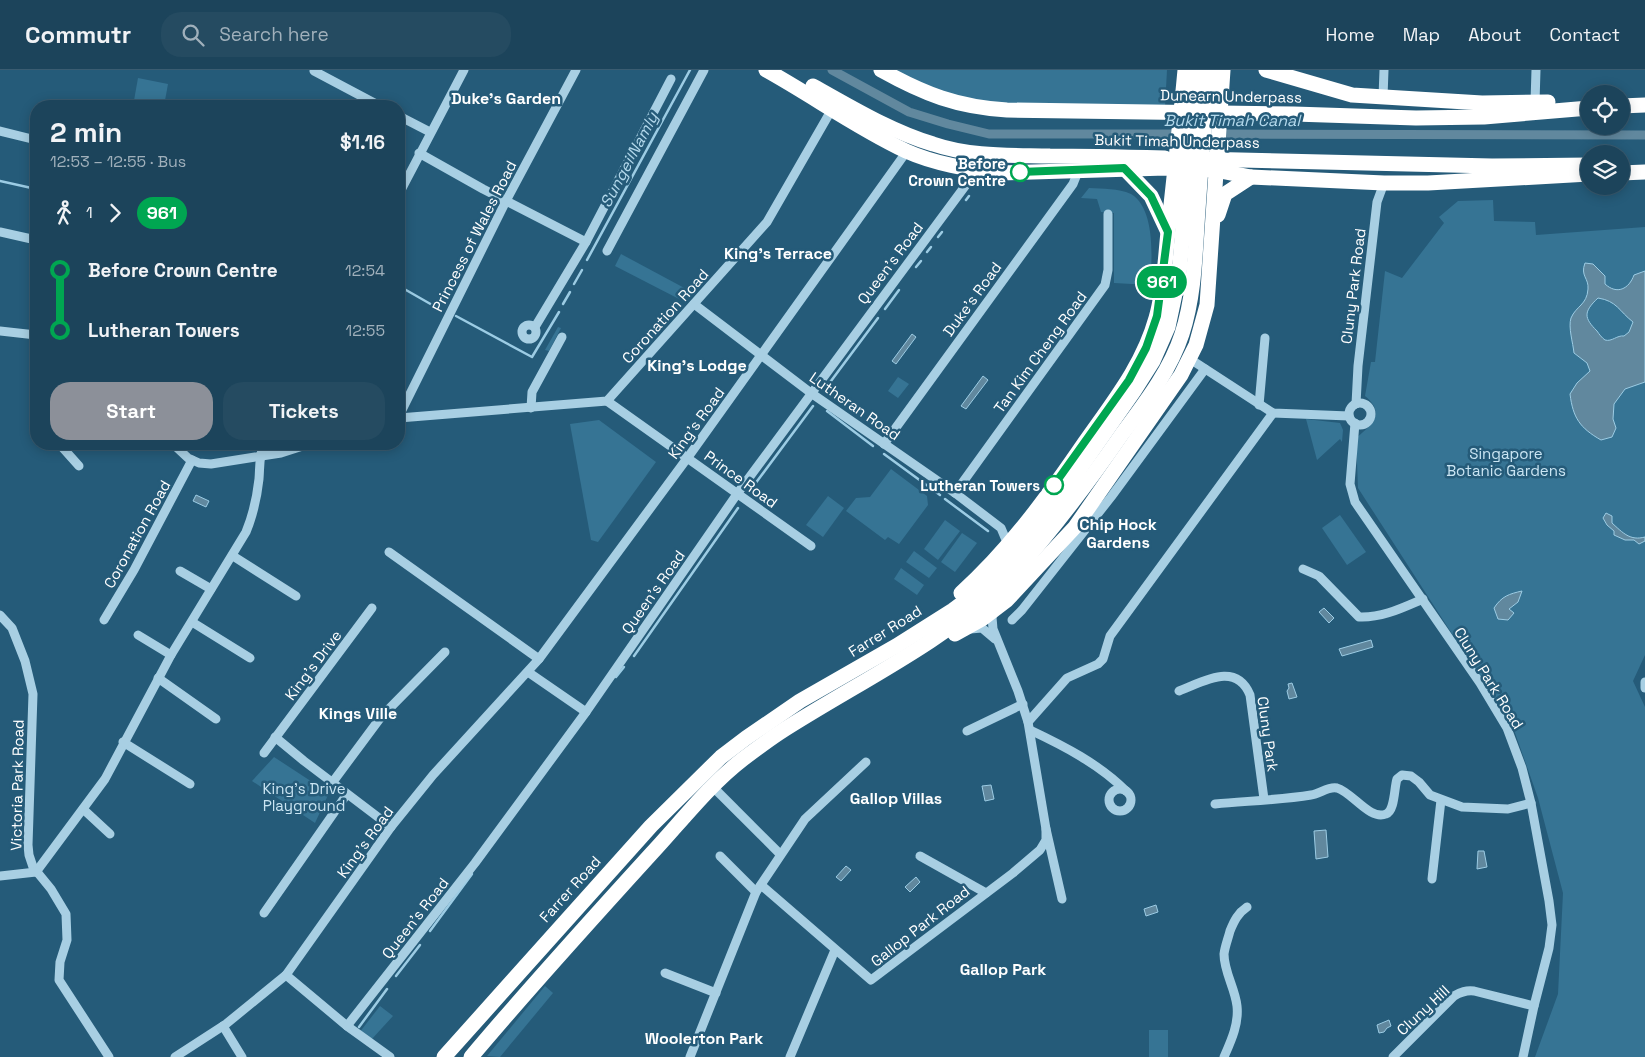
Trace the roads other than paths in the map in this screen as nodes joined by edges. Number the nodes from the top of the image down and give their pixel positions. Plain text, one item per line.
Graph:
1 (464, 70) edge
2 (576, 70) edge
3 (704, 70) edge
4 (766, 70) edge
5 (784, 70) edge
6 (881, 70) edge
7 (1185, 70) edge
8 (1196, 70) edge
9 (1210, 70) edge
10 (1223, 70) edge
11 (1266, 70) edge
12 (1384, 70) edge
13 (1536, 70) edge
14 (314, 71) edge
15 (1287, 74) edge
16 (672, 79) dead end
17 (1383, 97) junction
18 (1645, 99) edge
19 (369, 100) edge
20 (1580, 100) edge
21 (1630, 100) edge
22 (1535, 102) junction
23 (1645, 105) edge
24 (1630, 106) edge
25 (832, 109) junction
26 (1580, 109) edge
27 (405, 119) edge
28 (0, 131) edge
29 (430, 132) junction
30 (30, 138) edge
31 (1190, 145) junction
32 (907, 151) junction
33 (419, 153) junction
34 (1580, 165) edge
35 (1630, 165) edge
36 (1645, 165) edge
37 (1124, 168) junction
38 (1080, 169) junction
39 (1175, 169) junction
40 (977, 170) junction
41 (1215, 170) junction
42 (1645, 172) edge
43 (1630, 173) edge
44 (1580, 175) edge
45 (1251, 177) junction
46 (405, 182) edge
47 (1378, 182) junction
48 (506, 201) junction
49 (1108, 214) dead end
50 (1213, 229) junction
51 (0, 232) edge
52 (1168, 232) junction
53 (30, 239) edge
54 (586, 242) junction
55 (608, 251) dead end
56 (1164, 263) junction
57 (1210, 264) junction
58 (694, 304) junction
59 (535, 327) dead end
60 (0, 331) edge
61 (30, 334) edge
62 (562, 337) dead end
63 (1265, 338) dead end
64 (762, 354) junction
65 (1190, 360) junction
66 (1205, 369) junction
67 (811, 393) junction
68 (607, 401) junction
69 (1356, 404) junction
70 (405, 405) edge
71 (1259, 405) junction
72 (531, 408) junction
73 (1273, 413) junction
74 (405, 417) edge
75 (1352, 420) junction
76 (884, 444) junction
77 (65, 450) edge
78 (180, 450) edge
79 (262, 450) edge
80 (290, 450) edge
81 (260, 457) junction
82 (688, 457) junction
83 (192, 460) junction
84 (79, 466) dead end
85 (955, 493) junction
86 (737, 494) junction
87 (1024, 526) junction
88 (1002, 528) junction
89 (811, 546) dead end
90 (389, 552) dead end
91 (1011, 552) junction
92 (233, 556) junction
93 (1303, 569) dead end
94 (180, 571) dead end
95 (211, 589) junction
96 (296, 596) dead end
97 (1423, 600) junction
98 (372, 608) dead end
99 (997, 608) junction
100 (0, 615) edge
101 (104, 620) dead end
102 (1012, 620) dead end
103 (192, 622) junction
104 (958, 632) junction
105 (138, 635) dead end
106 (997, 641) junction
107 (444, 652) dead end
108 (170, 655) junction
109 (250, 658) dead end
110 (539, 659) junction
111 (902, 659) junction
112 (528, 672) junction
113 (158, 678) junction
114 (1645, 682) edge
115 (1645, 688) edge
116 (1179, 691) dead end
117 (1023, 704) junction
118 (586, 712) junction
119 (216, 719) dead end
120 (1029, 726) junction
121 (967, 731) dead end
122 (275, 737) junction
123 (123, 742) junction
124 (264, 753) dead end
125 (866, 762) dead end
126 (1108, 776) junction
127 (332, 783) junction
128 (190, 784) dead end
129 (713, 787) junction
130 (1126, 791) junction
131 (346, 794) junction
132 (1110, 795) junction
133 (1264, 799) junction
134 (1440, 800) junction
135 (1531, 803) junction
136 (1215, 804) dead end
137 (83, 809) junction
138 (391, 827) junction
139 (1046, 828) junction
140 (110, 834) dead end
141 (780, 854) junction
142 (720, 856) dead end
143 (920, 856) dead end
144 (36, 872) junction
145 (0, 876) edge
146 (1432, 879) dead end
147 (759, 889) junction
148 (986, 893) junction
149 (1062, 899) dead end
150 (1247, 907) dead end
151 (264, 913) dead end
152 (836, 950) junction
153 (665, 972) dead end
154 (286, 975) junction
155 (716, 993) junction
156 (1534, 1006) junction
157 (224, 1026) junction
158 (347, 1026) junction
159 (366, 1040) junction
160 (109, 1057) edge
161 (174, 1057) edge
162 (242, 1057) edge
163 (380, 1057) edge
164 (390, 1057) edge
165 (444, 1057) edge
166 (471, 1057) edge
167 (690, 1057) edge
168 (790, 1057) edge
169 (1224, 1057) edge
170 (1393, 1057) edge
171 (1523, 1057) edge

1 - 29 street
2 - 48 street, Princess of Wales Road
3 - 55 street
4 - 25 highway
5 - 34 highway, Bukit Timah Underpass
6 - 26 highway, Dunearn Underpass
7 - 31 highway
8 - 31 highway, bridge
9 - 31 highway, bridge
10 - 41 highway
11 - 15 highway
12 - 17 street
13 - 22 street
14 - 19 street
15 - 17 highway
16 - 54 street
17 - 22 highway
18 - 21 highway
20 - 22 highway
23 - 24 highway
25 - 32 highway
25 - 58 street, Coronation Road
27 - 29 street
28 - 30 street
29 - 33 street
31 - 39 highway
31 - 91 highway, Farrer Road, bridge
31 - 111 highway, Farrer Road, bridge
32 - 40 highway
32 - 64 street, King's Road
33 - 46 street
33 - 48 street
35 - 36 highway
37 - 38 highway
37 - 39 highway
37 - 52 highway
38 - 40 highway
38 - 76 street, Duke's Road
39 - 41 highway
39 - 52 highway
40 - 67 street, Queen's Road
41 - 45 highway
41 - 50 highway
42 - 43 highway
44 - 47 highway
45 - 47 highway
45 - 50 highway
47 - 69 street, Cluny Park Road
48 - 54 street
48 - 70 street, Princess of Wales Road
49 - 85 street, Tan Kim Cheng Road
50 - 57 highway
51 - 53 street
52 - 56 highway
54 - 59 street
56 - 57 highway
56 - 87 highway
57 - 65 highway
58 - 64 street, Lutheran Road
58 - 68 street, Coronation Road
60 - 61 street
62 - 72 street
63 - 71 street
64 - 67 street, Lutheran Road
64 - 82 street, King's Road
65 - 66 street
65 - 99 highway
66 - 71 street
66 - 102 street
67 - 76 street, Lutheran Road
67 - 86 street, Queen's Road
68 - 72 street
68 - 82 street, Prince Road
69 - 75 street
69 - 75 street
71 - 73 street
72 - 74 street
73 - 75 street
73 - 120 street
75 - 97 street, Cluny Park Road
76 - 85 street, Lutheran Road
77 - 84 street
78 - 83 street
79 - 81 street
80 - 81 street
81 - 83 street
81 - 92 street
82 - 86 street, Prince Road
82 - 110 street, King's Road
83 - 101 street, Coronation Road
85 - 88 street, Lutheran Road
86 - 89 street, Prince Road
86 - 118 street, Queen's Road
87 - 88 street
87 - 91 highway
88 - 91 street
90 - 110 street
91 - 165 highway, Farrer Road
92 - 95 street
92 - 96 street
93 - 97 street
94 - 95 street
95 - 103 street
97 - 135 street, Cluny Park Road
98 - 122 street, King's Drive
99 - 104 highway
99 - 106 street, Gallop Park Road
100 - 144 street, Victoria Park Road
103 - 108 street
103 - 109 street
104 - 106 street
104 - 111 highway
105 - 108 street
106 - 117 street, Gallop Park Road
107 - 127 street
108 - 113 street
110 - 112 street, King's Road
111 - 129 highway, Farrer Road
112 - 118 street
112 - 138 street, King's Road
113 - 119 street
113 - 123 street
114 - 115 street
116 - 133 street, Cluny Park
117 - 120 street, Gallop Park Road
117 - 121 street
118 - 158 street, Queen's Road
120 - 126 street
120 - 139 street, Gallop Park Road
122 - 124 street, King's Drive
122 - 127 street
123 - 128 street
123 - 137 street
125 - 141 street
126 - 130 street
126 - 132 street
127 - 131 street
129 - 141 street
129 - 166 highway, Farrer Road
130 - 132 street
130 - 132 street
131 - 138 street
131 - 151 street
133 - 134 street
133 - 136 street
134 - 135 street
134 - 146 street
135 - 156 street, Cluny Park Road
137 - 140 street
137 - 144 street
138 - 154 street, King's Road
139 - 148 street, Gallop Park Road
139 - 149 street, Gallop Park Road
141 - 147 street
142 - 147 street
143 - 148 street, Gallop Park Road
144 - 145 street
144 - 160 street, Victoria Park Road
147 - 152 street
147 - 155 street
148 - 152 street, Gallop Park Road
150 - 169 street
152 - 168 street
153 - 155 street
154 - 157 street, King's Road
154 - 158 street
155 - 167 street
156 - 170 street, Cluny Hill
156 - 171 street, Cluny Park Road
157 - 161 street, King's Road
157 - 162 street
158 - 159 street
159 - 163 street
159 - 164 street

